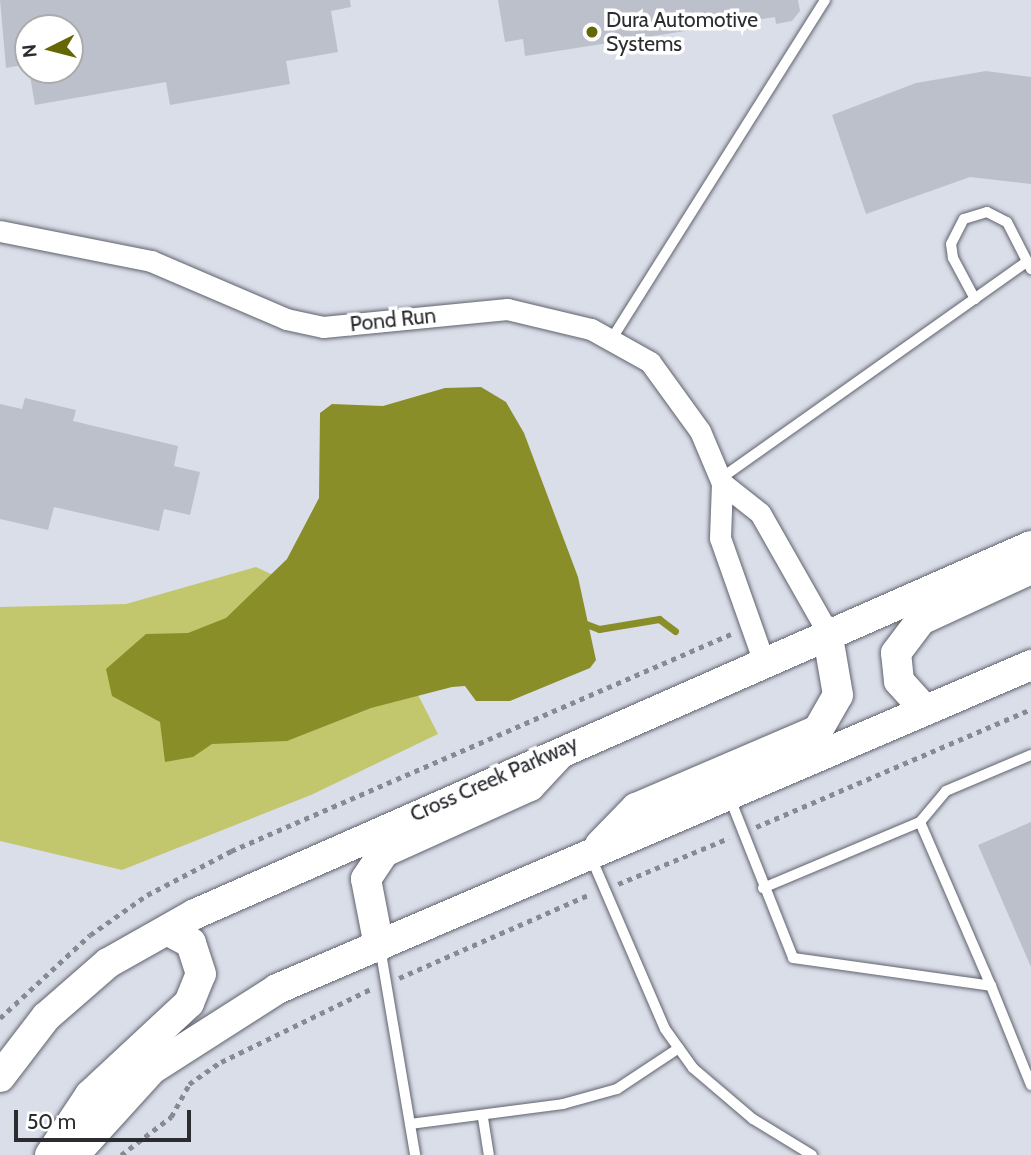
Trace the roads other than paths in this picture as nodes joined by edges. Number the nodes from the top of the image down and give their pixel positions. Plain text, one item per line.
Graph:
1 (825, 0) edge
2 (0, 231) edge
3 (1029, 265) edge
4 (975, 299) junction
5 (611, 340) junction
6 (721, 481) junction
7 (1031, 546) edge
8 (1031, 569) edge
9 (827, 631) junction
10 (764, 662) junction
11 (1031, 665) edge
12 (925, 710) junction
13 (570, 744) junction
14 (1031, 755) edge
15 (729, 796) junction
16 (920, 822) junction
17 (590, 855) junction
18 (763, 888) junction
19 (167, 929) junction
20 (379, 946) junction
21 (991, 986) junction
22 (679, 1048) junction
23 (0, 1077) edge
24 (1031, 1085) edge
25 (483, 1118) junction
26 (410, 1124) junction
27 (50, 1155) edge
28 (75, 1155) edge
29 (415, 1155) edge
30 (489, 1155) edge
31 (813, 1155) edge

1 - 5 lane
2 - 5 street, Pond Run
3 - 4 lane
3 - 4 lane
4 - 6 lane
5 - 6 street, Pond Run
6 - 9 street, Pond Run
6 - 10 street, Pond Run
7 - 9 street, Cross Creek Parkway
8 - 12 street
9 - 10 street, Cross Creek Parkway
9 - 17 street
10 - 13 street, Cross Creek Parkway
11 - 12 street
12 - 15 street
13 - 19 street, Cross Creek Parkway
13 - 20 street
14 - 16 lane
15 - 17 street
15 - 18 lane
16 - 18 lane
16 - 21 lane
17 - 20 street
17 - 22 lane
18 - 21 lane
19 - 23 street, Cross Creek Parkway
19 - 27 street
20 - 26 lane
20 - 28 street
21 - 24 lane
22 - 25 lane
22 - 31 lane
25 - 26 lane
25 - 30 lane
26 - 29 lane

